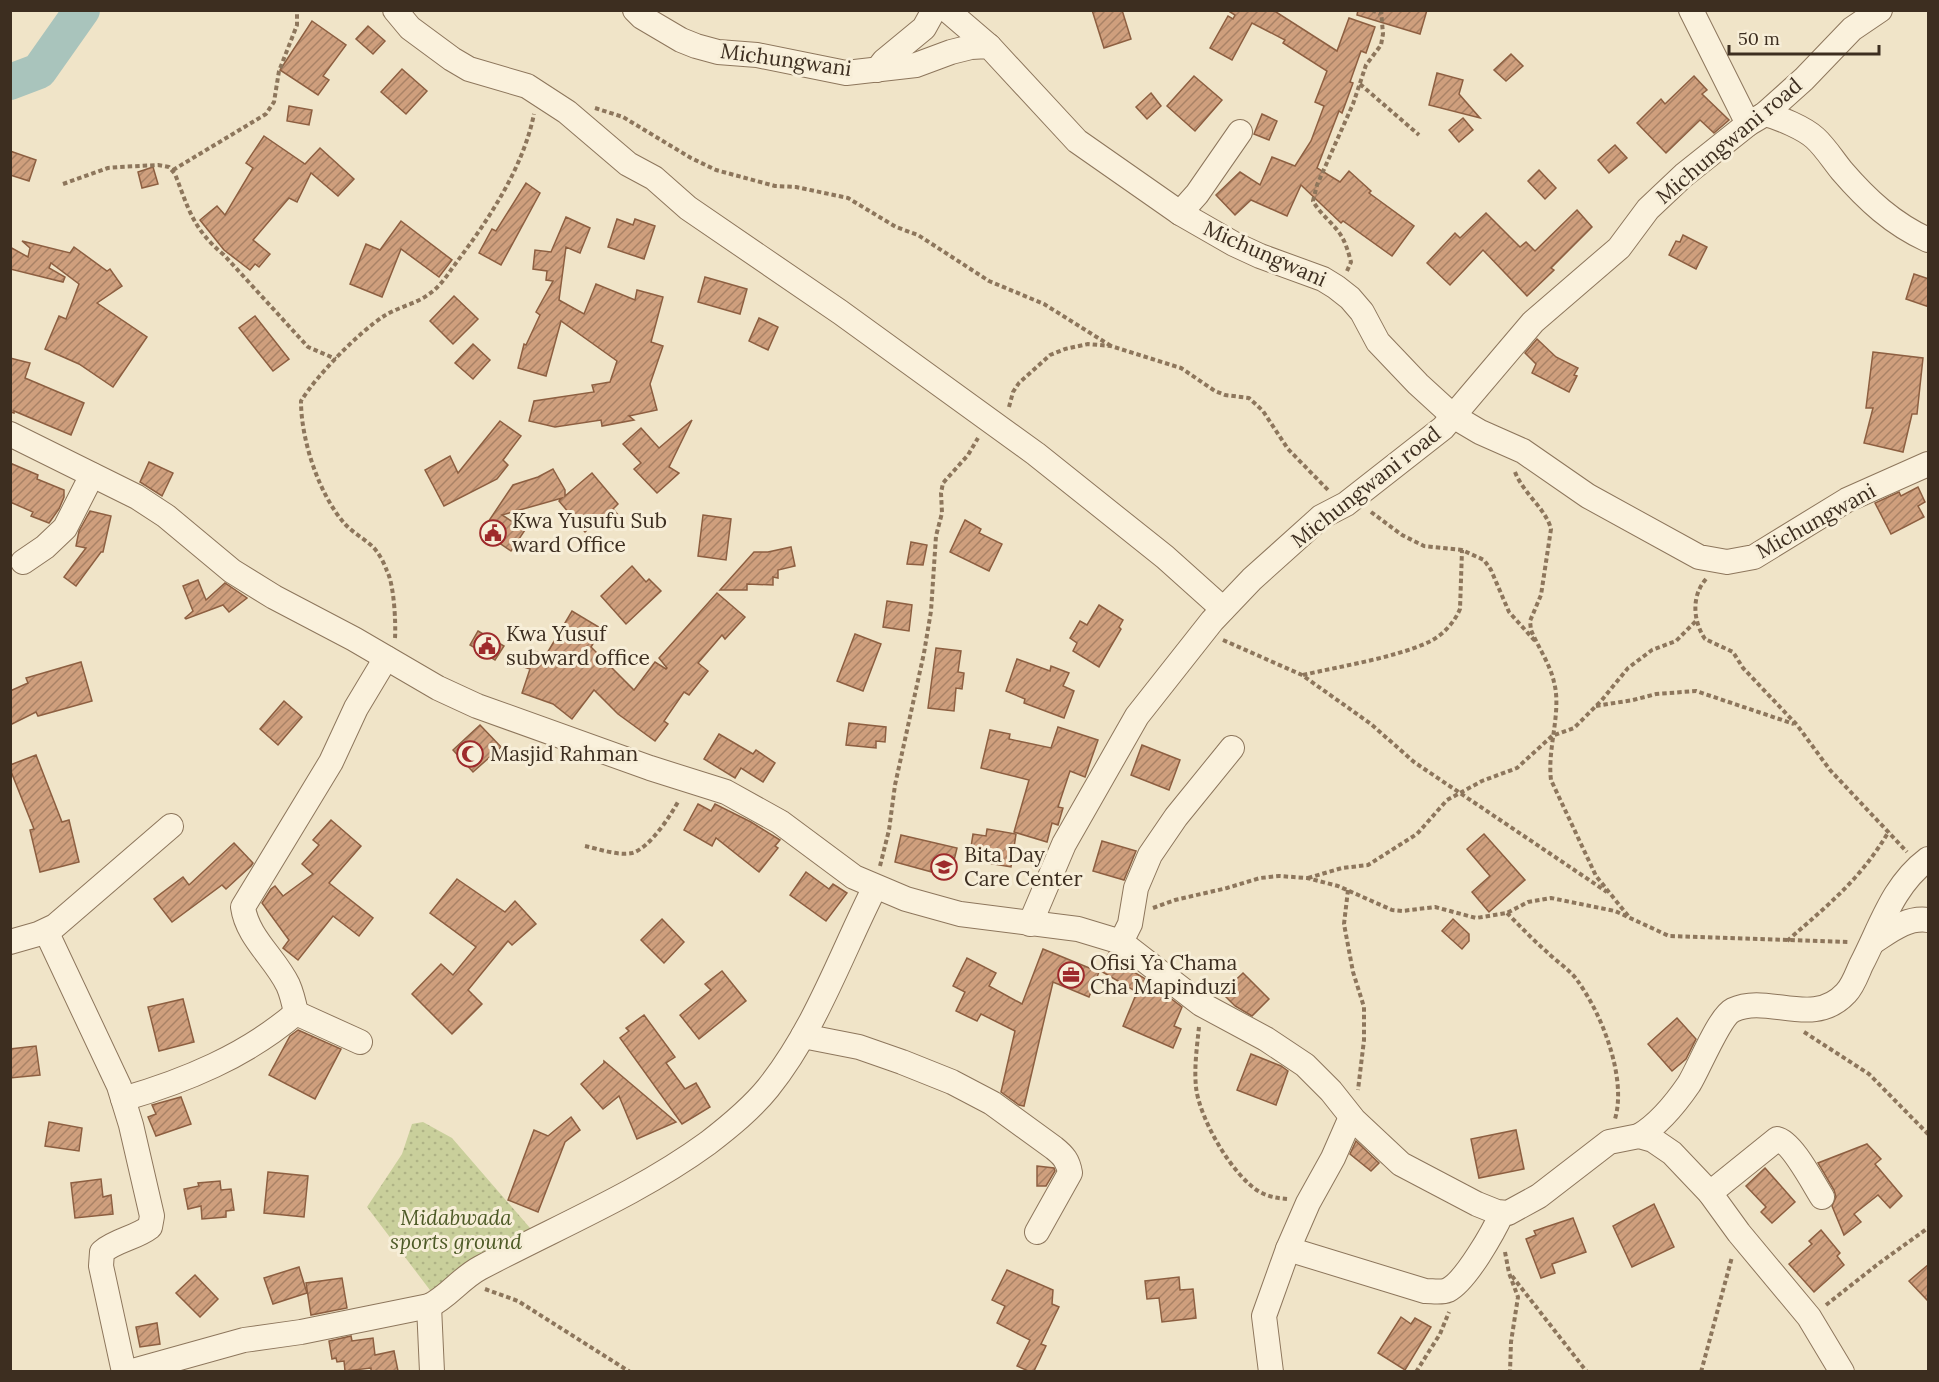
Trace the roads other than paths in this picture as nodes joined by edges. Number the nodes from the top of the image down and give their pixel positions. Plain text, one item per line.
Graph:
1 (395, 10) edge
2 (635, 10) edge
3 (934, 10) edge
4 (946, 10) edge
5 (1691, 10) edge
6 (1880, 10) edge
7 (989, 46) junction
8 (877, 70) junction
9 (1756, 119) junction
10 (1240, 132) dead end
11 (1180, 213) junction
12 (1929, 240) edge
13 (1453, 416) junction
14 (10, 434) edge
15 (1929, 464) edge
16 (92, 475) junction
17 (23, 562) dead end
18 (1223, 609) junction
19 (390, 661) junction
20 (1232, 748) dead end
21 (171, 826) dead end
22 (1924, 863) edge
23 (875, 887) junction
24 (1929, 920) edge
25 (1030, 924) junction
26 (46, 931) junction
27 (10, 942) edge
28 (1121, 942) junction
29 (1873, 942) junction
30 (296, 1013) junction
31 (803, 1036) junction
32 (360, 1042) dead end
33 (123, 1099) junction
34 (1352, 1118) junction
35 (1639, 1136) junction
36 (1710, 1193) junction
37 (1822, 1197) dead end
38 (1499, 1219) junction
39 (1036, 1232) dead end
40 (1288, 1248) junction
41 (429, 1306) junction
42 (124, 1371) edge
43 (129, 1371) edge
44 (432, 1371) edge
45 (1271, 1371) edge
46 (1842, 1371) edge

1 - 18 street
2 - 8 street, Michungwani
3 - 8 street
4 - 7 street
5 - 9 street
6 - 9 street, Michungwani road
7 - 8 street, Michungwani
7 - 11 street, Michungwani
9 - 12 street
9 - 13 street, Michungwani road
10 - 11 street
11 - 13 street, Michungwani
13 - 15 street, Michungwani
13 - 18 street, Michungwani road
14 - 16 street
16 - 17 street
16 - 19 street
18 - 25 street, Michungwani road
19 - 23 street
19 - 30 street
20 - 28 street
21 - 26 street
22 - 29 street
23 - 25 street
23 - 31 street
24 - 29 street
25 - 28 street
26 - 27 street
26 - 33 street
28 - 34 street
29 - 35 street
30 - 32 street
30 - 33 street
31 - 39 street
31 - 41 street
33 - 42 street
34 - 38 street
34 - 40 street
35 - 36 street
35 - 38 street
36 - 37 street
36 - 46 street
38 - 40 street
40 - 45 street
41 - 43 street
41 - 44 street

